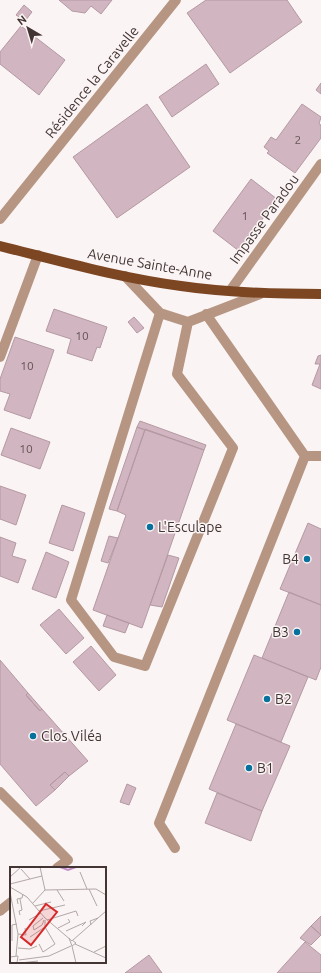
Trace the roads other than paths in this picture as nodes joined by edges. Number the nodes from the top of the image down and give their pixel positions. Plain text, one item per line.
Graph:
1 (176, 0) edge
2 (321, 164) edge
3 (0, 219) edge
4 (0, 246) edge
5 (38, 255) junction
6 (125, 276) junction
7 (230, 291) junction
8 (260, 294) junction
9 (321, 294) edge
10 (160, 313) junction
11 (206, 314) junction
12 (188, 322) junction
13 (0, 357) edge
14 (305, 456) junction
15 (321, 456) edge
16 (0, 792) edge
17 (175, 848) dead end
18 (58, 867) edge
19 (10, 903) edge
20 (0, 910) edge

1 - 3 street, Résidence la Caravelle
2 - 7 street, Impasse Paradou
4 - 5 main road, Avenue Sainte-Anne
5 - 6 main road, Avenue Sainte-Anne
5 - 13 street
6 - 7 main road, Avenue Sainte-Anne
6 - 10 street
7 - 8 main road, Avenue Sainte-Anne
8 - 9 main road, Avenue Sainte-Anne
8 - 11 street
10 - 12 street
10 - 12 street
11 - 12 street
11 - 14 street
14 - 15 street
14 - 17 street
16 - 18 street
19 - 20 street

